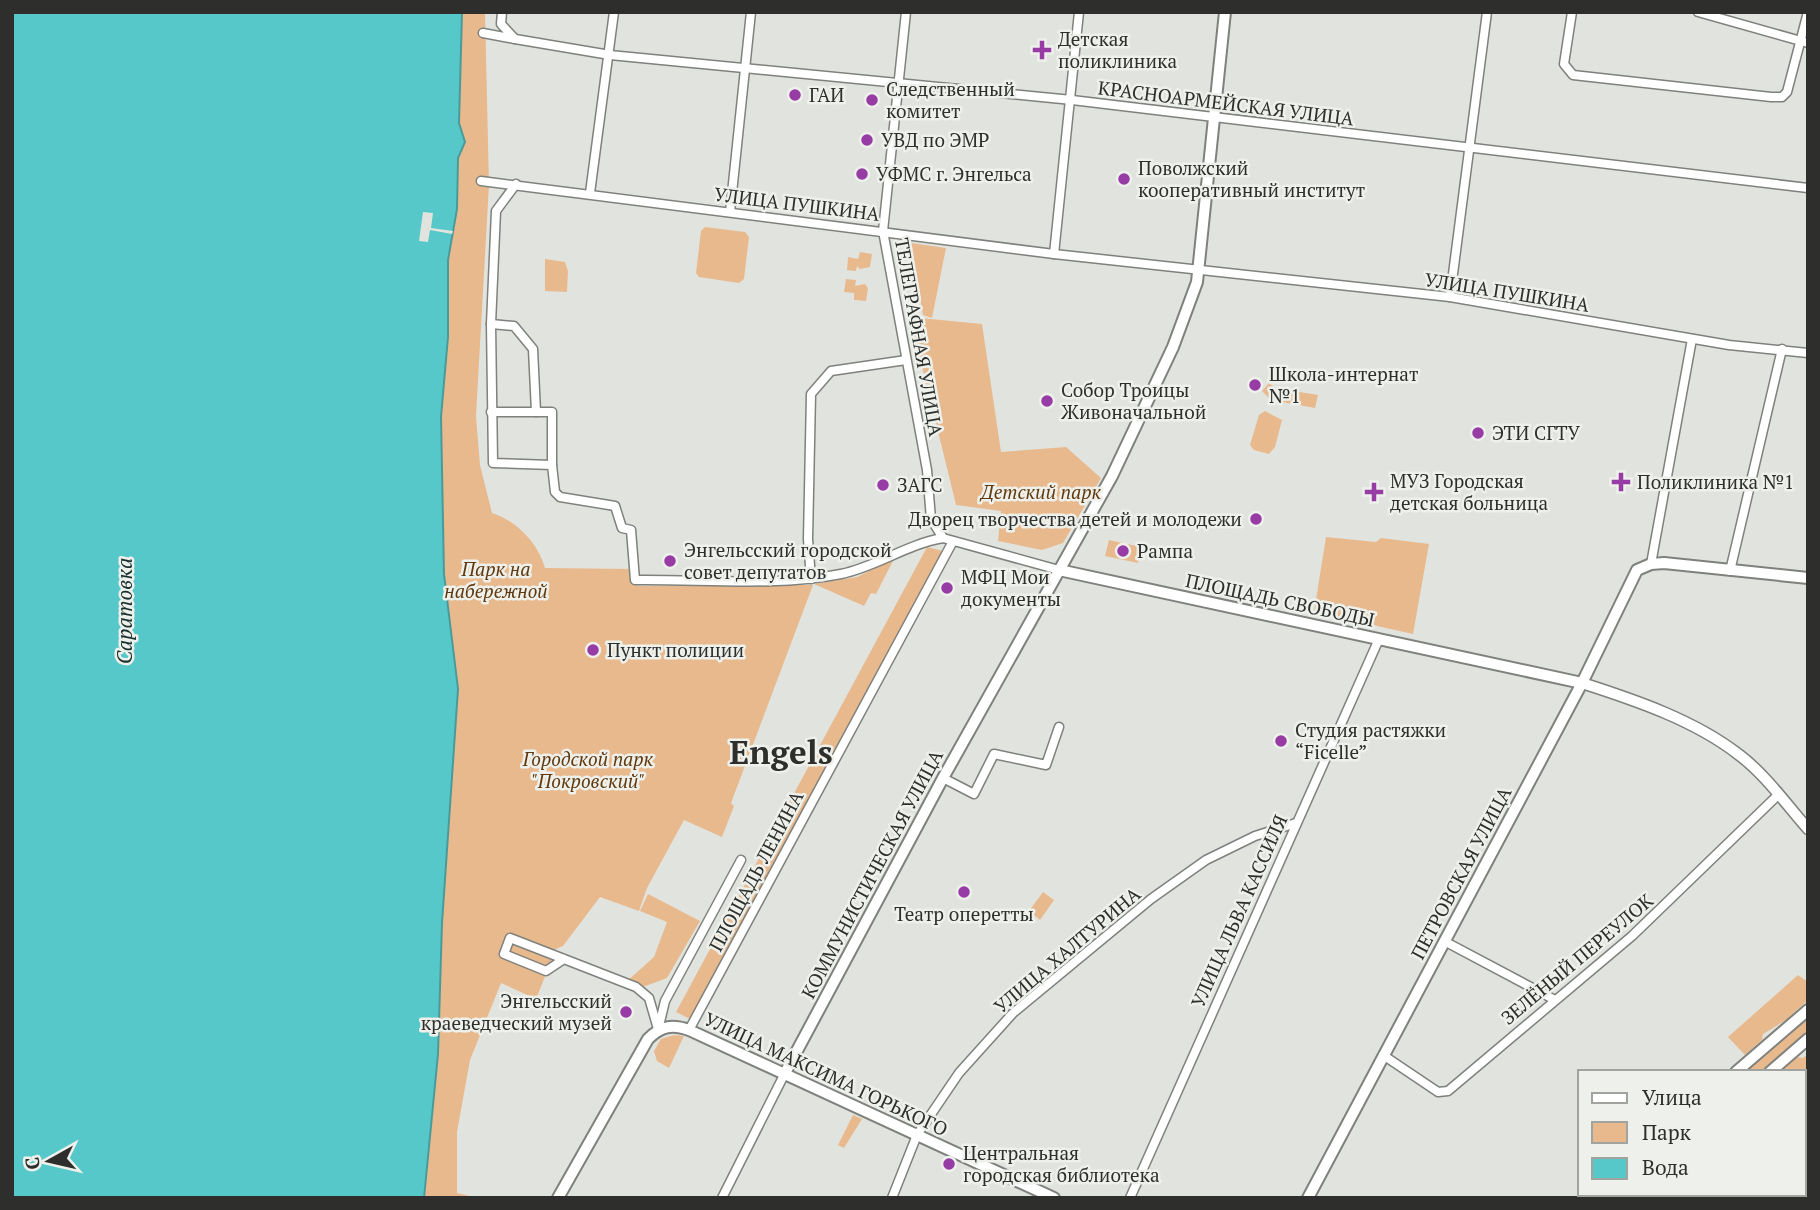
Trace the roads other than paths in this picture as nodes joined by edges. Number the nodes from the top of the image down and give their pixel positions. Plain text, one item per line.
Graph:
1 (502, 12) edge
2 (614, 12) edge
3 (751, 12) edge
4 (906, 12) edge
5 (1079, 12) edge
6 (1225, 12) edge
7 (1487, 12) edge
8 (1572, 12) edge
9 (1699, 12) edge
10 (1808, 12) edge
11 (482, 33) dead end
12 (515, 39) junction
13 (1805, 43) edge
14 (610, 55) junction
15 (746, 67) junction
16 (900, 83) junction
17 (1072, 100) junction
18 (1215, 118) junction
19 (1468, 147) junction
20 (481, 181) dead end
21 (516, 184) junction
22 (1808, 188) edge
23 (590, 193) junction
24 (730, 212) junction
25 (883, 232) junction
26 (1054, 254) junction
27 (1200, 268) junction
28 (1450, 297) junction
29 (491, 324) junction
30 (1692, 339) junction
31 (1782, 349) junction
32 (1808, 352) edge
33 (906, 360) junction
34 (491, 412) junction
35 (536, 412) junction
36 (552, 465) junction
37 (943, 538) junction
38 (952, 542) junction
39 (1647, 565) junction
40 (1059, 570) junction
41 (1730, 571) junction
42 (1808, 578) edge
43 (811, 579) junction
44 (1379, 639) junction
45 (1582, 683) junction
46 (1059, 727) dead end
47 (943, 778) junction
48 (1778, 795) junction
49 (1296, 823) junction
50 (1808, 829) edge
51 (741, 860) dead end
52 (1444, 942) junction
53 (564, 959) junction
54 (1555, 1000) junction
55 (1808, 1010) edge
56 (658, 1029) junction
57 (689, 1030) junction
58 (1808, 1039) edge
59 (1383, 1055) junction
60 (1738, 1070) edge
61 (1772, 1070) edge
62 (784, 1075) junction
63 (917, 1135) junction
64 (558, 1198) edge
65 (722, 1198) edge
66 (892, 1198) edge
67 (1054, 1198) edge
68 (1130, 1198) edge
69 (1308, 1198) edge

1 - 12 street
2 - 14 street
3 - 15 street
4 - 16 street, ТЕЛЕГРАФНАЯ УЛИЦА
5 - 17 street
6 - 18 main road, КОММУНИСТИЧЕСКАЯ УЛИЦА
7 - 19 street
8 - 13 street
9 - 13 street
10 - 13 street
11 - 12 street, КРАСНОАРМЕЙСКАЯ УЛИЦА
12 - 14 street, КРАСНОАРМЕЙСКАЯ УЛИЦА
14 - 15 street, КРАСНОАРМЕЙСКАЯ УЛИЦА
14 - 23 street
15 - 16 street, КРАСНОАРМЕЙСКАЯ УЛИЦА
15 - 24 street
16 - 17 street, КРАСНОАРМЕЙСКАЯ УЛИЦА
16 - 25 street, ТЕЛЕГРАФНАЯ УЛИЦА
17 - 18 street, КРАСНОАРМЕЙСКАЯ УЛИЦА
17 - 26 street
18 - 19 street, КРАСНОАРМЕЙСКАЯ УЛИЦА
18 - 27 main road, КОММУНИСТИЧЕСКАЯ УЛИЦА
19 - 22 street, КРАСНОАРМЕЙСКАЯ УЛИЦА
19 - 28 street
20 - 21 street, УЛИЦА ПУШКИНА
21 - 23 street, УЛИЦА ПУШКИНА
21 - 29 street
23 - 24 street, УЛИЦА ПУШКИНА
24 - 25 street, УЛИЦА ПУШКИНА
25 - 26 street, УЛИЦА ПУШКИНА
25 - 33 street, ТЕЛЕГРАФНАЯ УЛИЦА
26 - 27 street, УЛИЦА ПУШКИНА
27 - 28 street, УЛИЦА ПУШКИНА
27 - 40 main road, КОММУНИСТИЧЕСКАЯ УЛИЦА
28 - 30 street, УЛИЦА ПУШКИНА
29 - 34 street
29 - 35 street
30 - 31 street, УЛИЦА ПУШКИНА
30 - 39 street
31 - 32 street, УЛИЦА ПУШКИНА
31 - 41 street
33 - 37 street, ТЕЛЕГРАФНАЯ УЛИЦА
33 - 43 street
34 - 35 street
34 - 36 street
35 - 36 street
36 - 43 street
37 - 38 street, ПЛОЩАДЬ СВОБОДЫ
37 - 43 street
38 - 40 street, ПЛОЩАДЬ СВОБОДЫ
38 - 57 street, ПЛОЩАДЬ ЛЕНИНА
39 - 41 main road
39 - 45 main road, ПЕТРОВСКАЯ УЛИЦА
40 - 44 main road, ПЛОЩАДЬ СВОБОДЫ
40 - 47 main road, КОММУНИСТИЧЕСКАЯ УЛИЦА
41 - 42 main road
44 - 45 main road, ПЛОЩАДЬ СВОБОДЫ
44 - 49 street, УЛИЦА ЛЬВА КАССИЛЯ
45 - 48 street
45 - 52 main road, ПЕТРОВСКАЯ УЛИЦА
46 - 47 street
47 - 62 main road, КОММУНИСТИЧЕСКАЯ УЛИЦА
48 - 50 street
48 - 54 street, ЗЕЛЁНЫЙ ПЕРЕУЛОК
49 - 63 street, УЛИЦА ХАЛТУРИНА
49 - 68 street, УЛИЦА ЛЬВА КАССИЛЯ
51 - 56 street, ПЛОЩАДЬ ЛЕНИНА
52 - 54 street
52 - 59 main road, ПЕТРОВСКАЯ УЛИЦА
53 - 53 street
53 - 56 street
54 - 59 street, ЗЕЛЁНЫЙ ПЕРЕУЛОК
55 - 60 main road
56 - 57 main road, УЛИЦА МАКСИМА ГОРЬКОГО
56 - 64 main road
57 - 62 main road, УЛИЦА МАКСИМА ГОРЬКОГО
58 - 61 main road
59 - 69 main road, ПЕТРОВСКАЯ УЛИЦА
62 - 63 main road, УЛИЦА МАКСИМА ГОРЬКОГО
62 - 65 street, КОММУНИСТИЧЕСКАЯ УЛИЦА
63 - 66 street, УЛИЦА ХАЛТУРИНА
63 - 67 main road, УЛИЦА МАКСИМА ГОРЬКОГО

